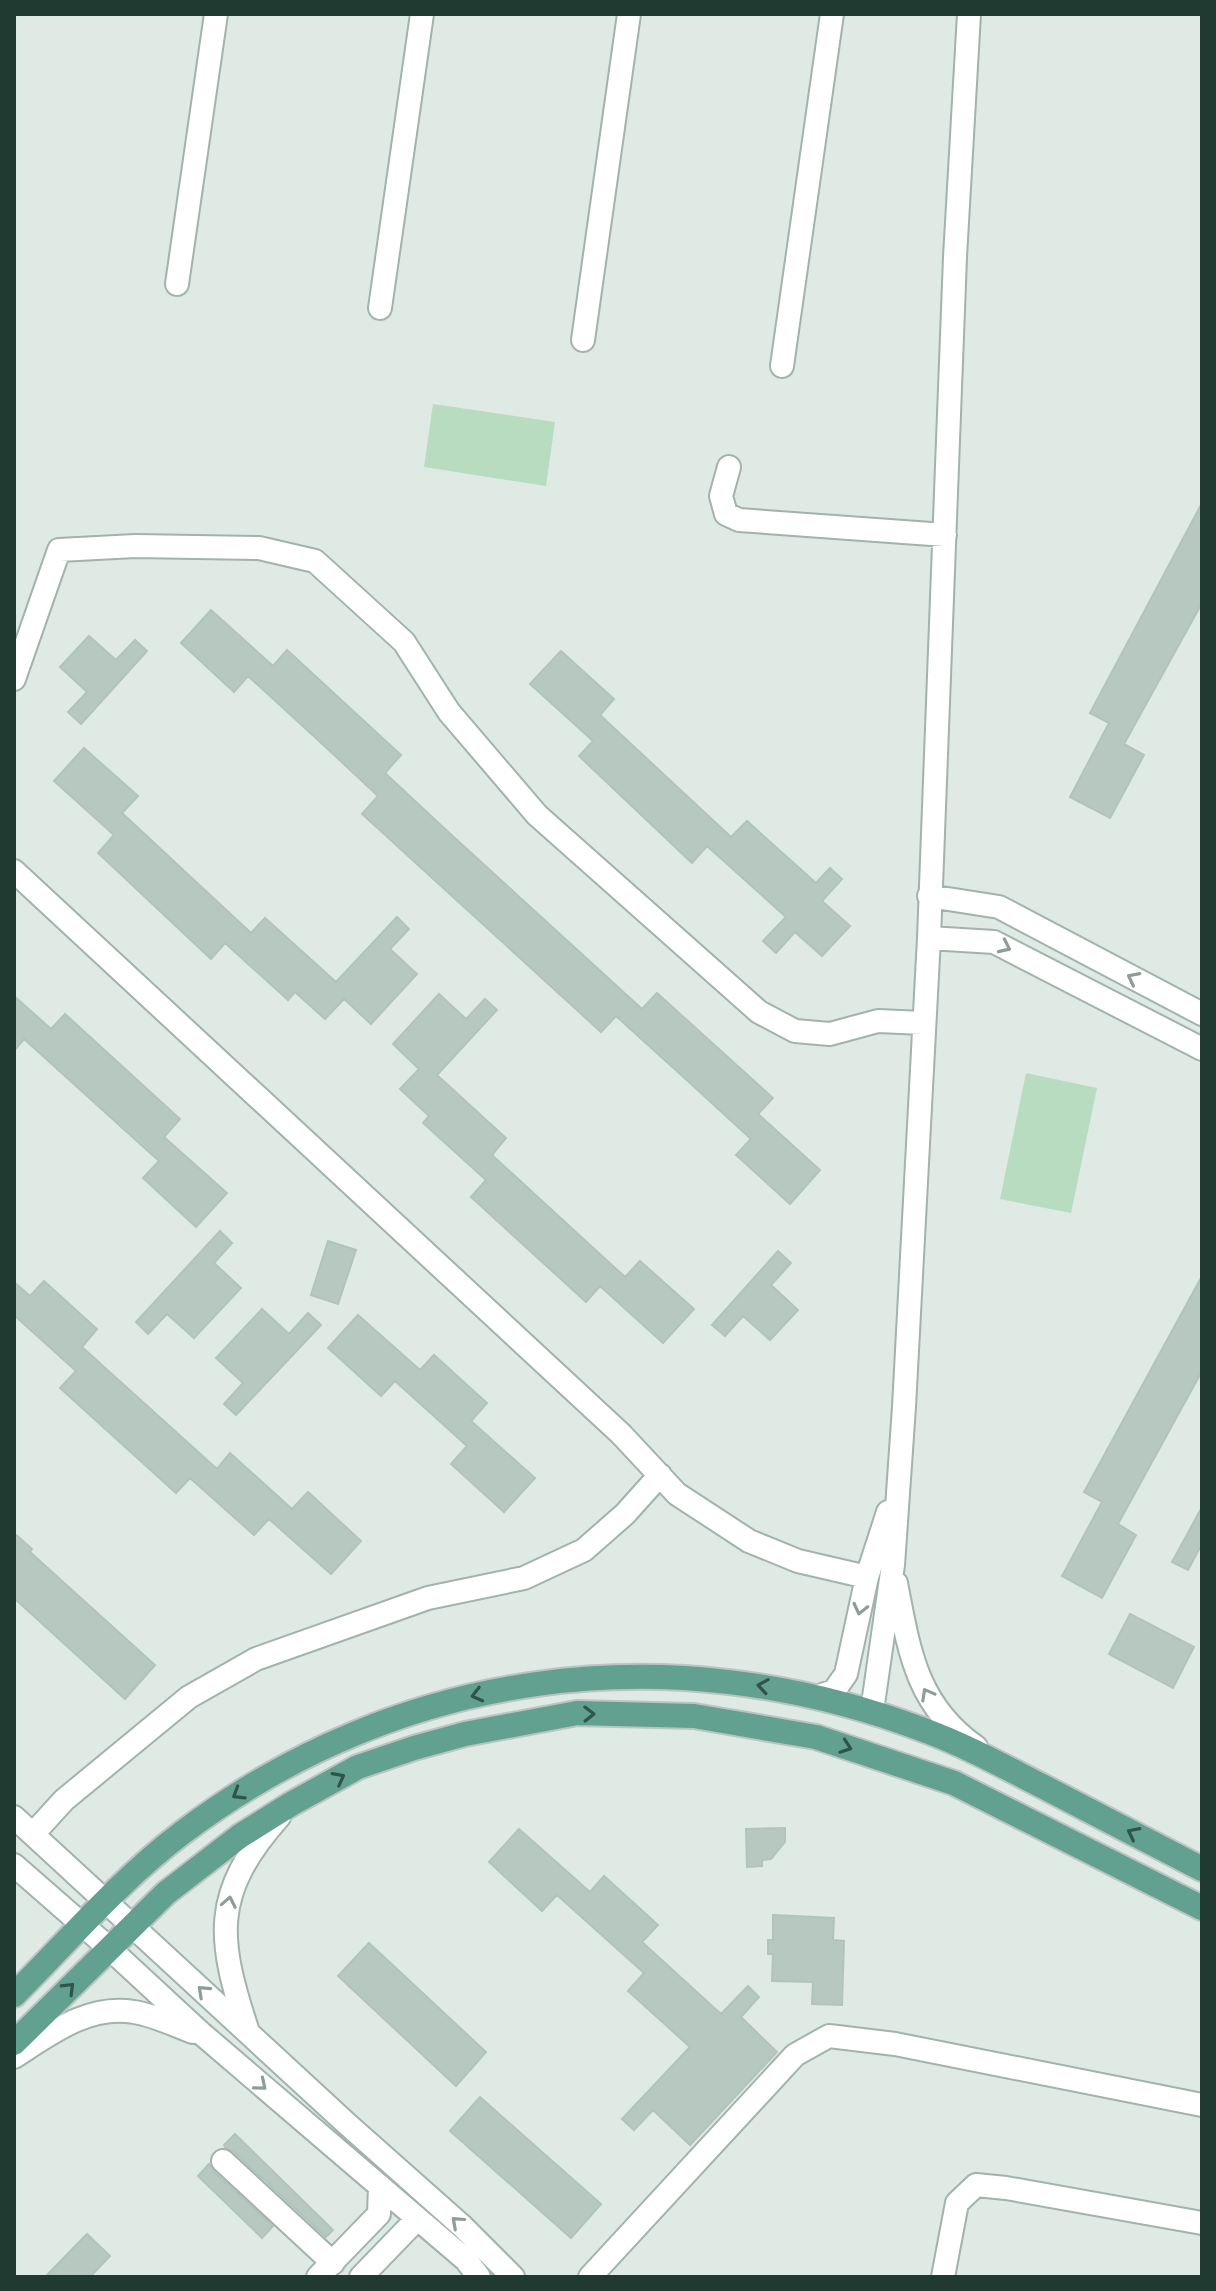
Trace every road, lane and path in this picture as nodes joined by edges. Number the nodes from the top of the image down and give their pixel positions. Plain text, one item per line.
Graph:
1 (216, 14) edge
2 (422, 14) edge
3 (629, 14) edge
4 (832, 14) edge
5 (969, 14) edge
6 (177, 284) dead end
7 (380, 308) dead end
8 (583, 340) dead end
9 (782, 366) dead end
10 (729, 467) dead end
11 (945, 535) junction
12 (14, 679) edge
13 (14, 871) edge
14 (929, 896) junction
15 (929, 938) junction
16 (1202, 1014) edge
17 (923, 1023) junction
18 (1202, 1049) edge
19 (660, 1475) junction
20 (898, 1481) junction
21 (893, 1565) junction
22 (867, 1577) junction
23 (819, 1696) junction
24 (872, 1711) junction
25 (1003, 1766) junction
26 (291, 1804) junction
27 (14, 1817) edge
28 (33, 1834) junction
29 (14, 1865) edge
30 (1202, 1869) edge
31 (106, 1902) junction
32 (1202, 1908) edge
33 (131, 1925) junction
34 (84, 1926) junction
35 (109, 1948) junction
36 (14, 1995) edge
37 (248, 2033) junction
38 (202, 2034) junction
39 (14, 2043) edge
40 (14, 2057) edge
41 (1202, 2105) edge
42 (223, 2161) dead end
43 (380, 2186) junction
44 (417, 2219) junction
45 (1202, 2223) edge
46 (326, 2270) edge
47 (361, 2277) edge
48 (479, 2277) edge
49 (513, 2277) edge
50 (590, 2277) edge
51 (943, 2277) edge

1 - 6 street
2 - 7 street
3 - 8 street
4 - 9 street
5 - 11 street
10 - 11 street
11 - 14 street
12 - 17 street
13 - 19 street
14 - 15 street
16 -> 14 street
15 - 17 street
15 -> 18 street
17 - 20 street
19 - 22 street
19 - 28 street
20 - 21 street
20 - 22 street
21 - 24 street
25 -> 21 street
22 -> 23 street
23 - 24 main road
23 -> 31 main road
24 - 25 main road
30 -> 25 main road
26 -> 32 main road
26 - 33 main road
37 -> 26 street
27 - 28 street
28 - 31 street
29 - 34 street
31 - 33 street
31 - 34 main road
33 - 35 main road
37 -> 33 street
34 - 35 street
34 - 36 main road
35 - 38 street
39 -> 35 main road
49 -> 37 street
38 - 40 street
38 -> 43 street
41 - 50 street
42 - 46 street
43 - 44 street
43 - 46 street
44 - 47 street
44 - 48 street
45 - 51 street

